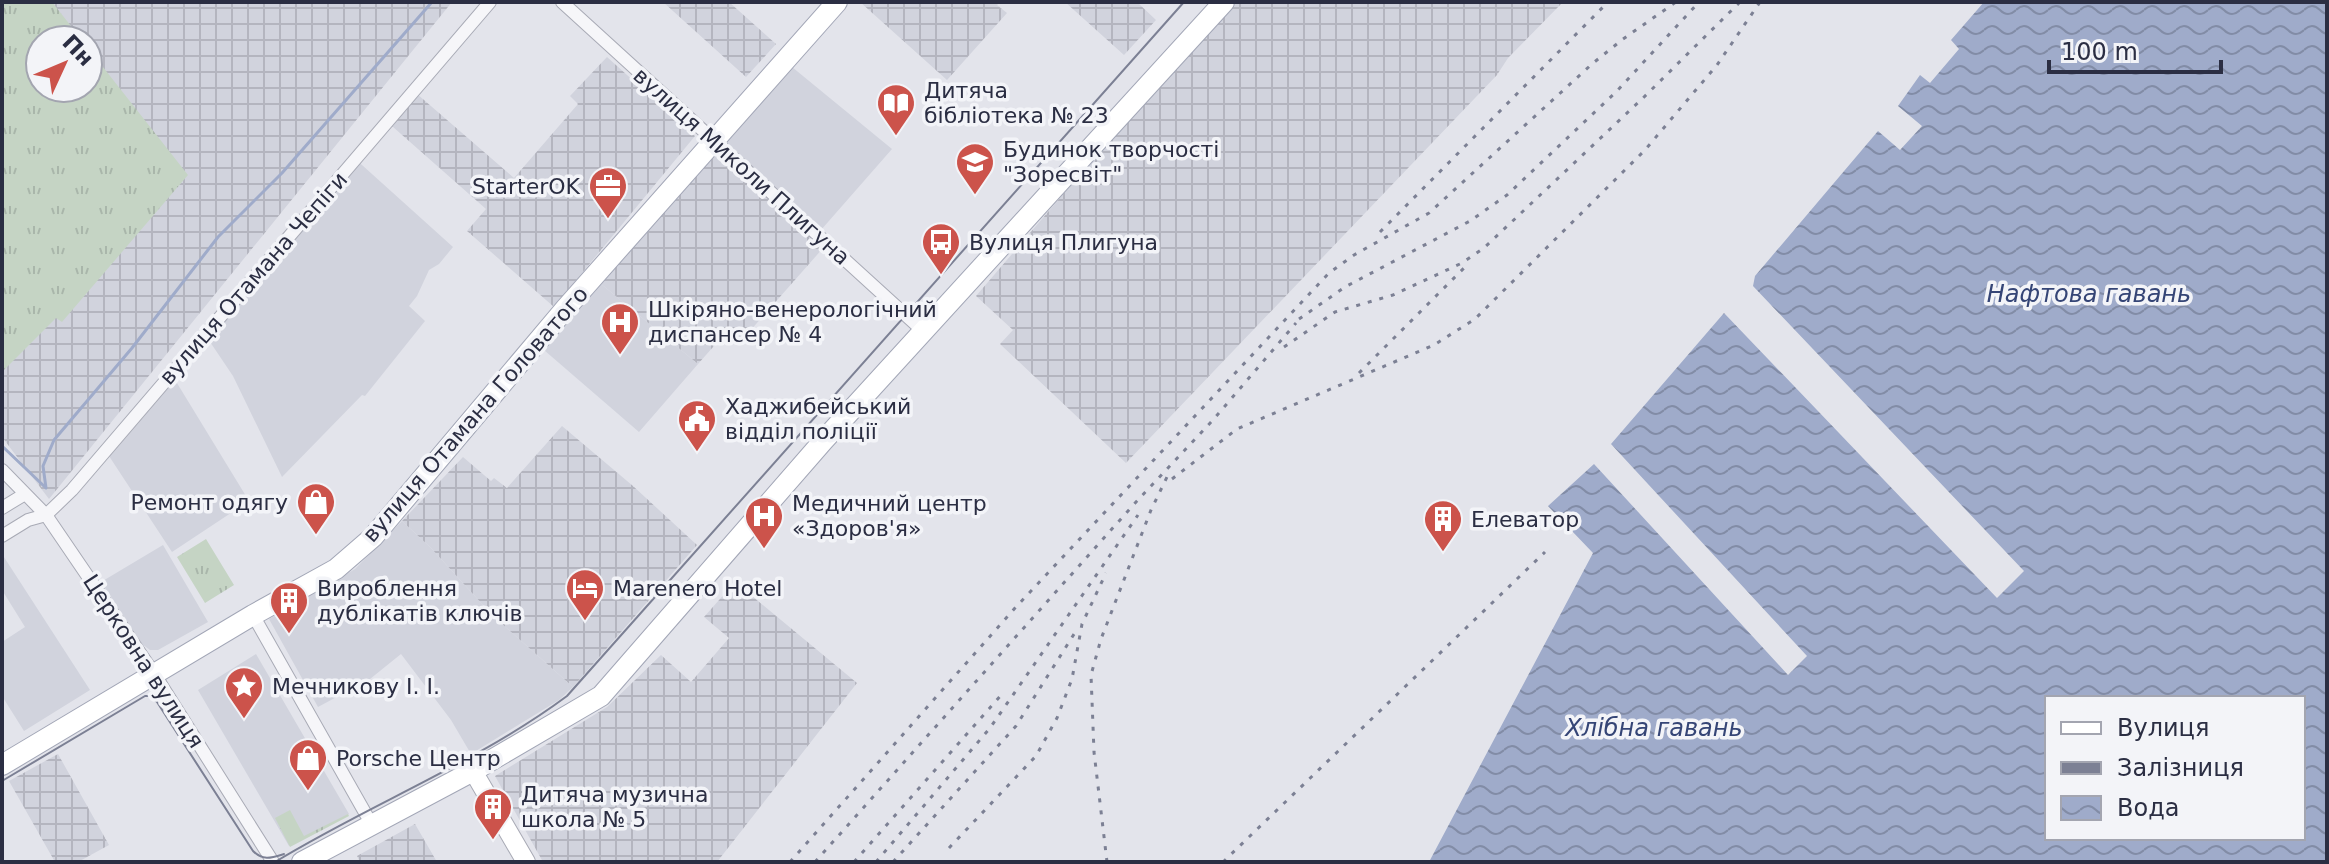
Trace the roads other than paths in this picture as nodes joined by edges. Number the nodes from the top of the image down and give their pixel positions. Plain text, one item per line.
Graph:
1 (490, 2) edge
2 (562, 2) edge
3 (837, 2) edge
4 (1224, 2) edge
5 (713, 139) junction
6 (922, 330) junction
7 (2, 470) edge
8 (25, 494) junction
9 (2, 508) edge
10 (46, 515) junction
11 (2, 536) edge
12 (253, 615) junction
13 (155, 675) junction
14 (2, 765) edge
15 (473, 771) junction
16 (372, 825) junction
17 (273, 862) edge
18 (302, 862) edge
19 (526, 862) edge

1 - 10 street, вулиця Отамана Чепіги
2 - 5 street, вулиця Миколи Плигуна
3 - 5 main road, вулиця Отамана Головатого
4 - 6 main road
5 - 6 street, вулиця Миколи Плигуна
5 - 12 main road, вулиця Отамана Головатого
6 - 15 main road
7 - 8 street, Церковна вулиця
8 - 9 street
8 - 10 street, Церковна вулиця
10 - 11 street, вулиця Отамана Чепіги
10 - 13 street, Церковна вулиця
12 - 13 main road, вулиця Отамана Головатого
12 - 16 street
13 - 14 main road, вулиця Отамана Головатого
13 - 17 street, Церковна вулиця
15 - 16 main road
15 - 19 street
16 - 18 main road

